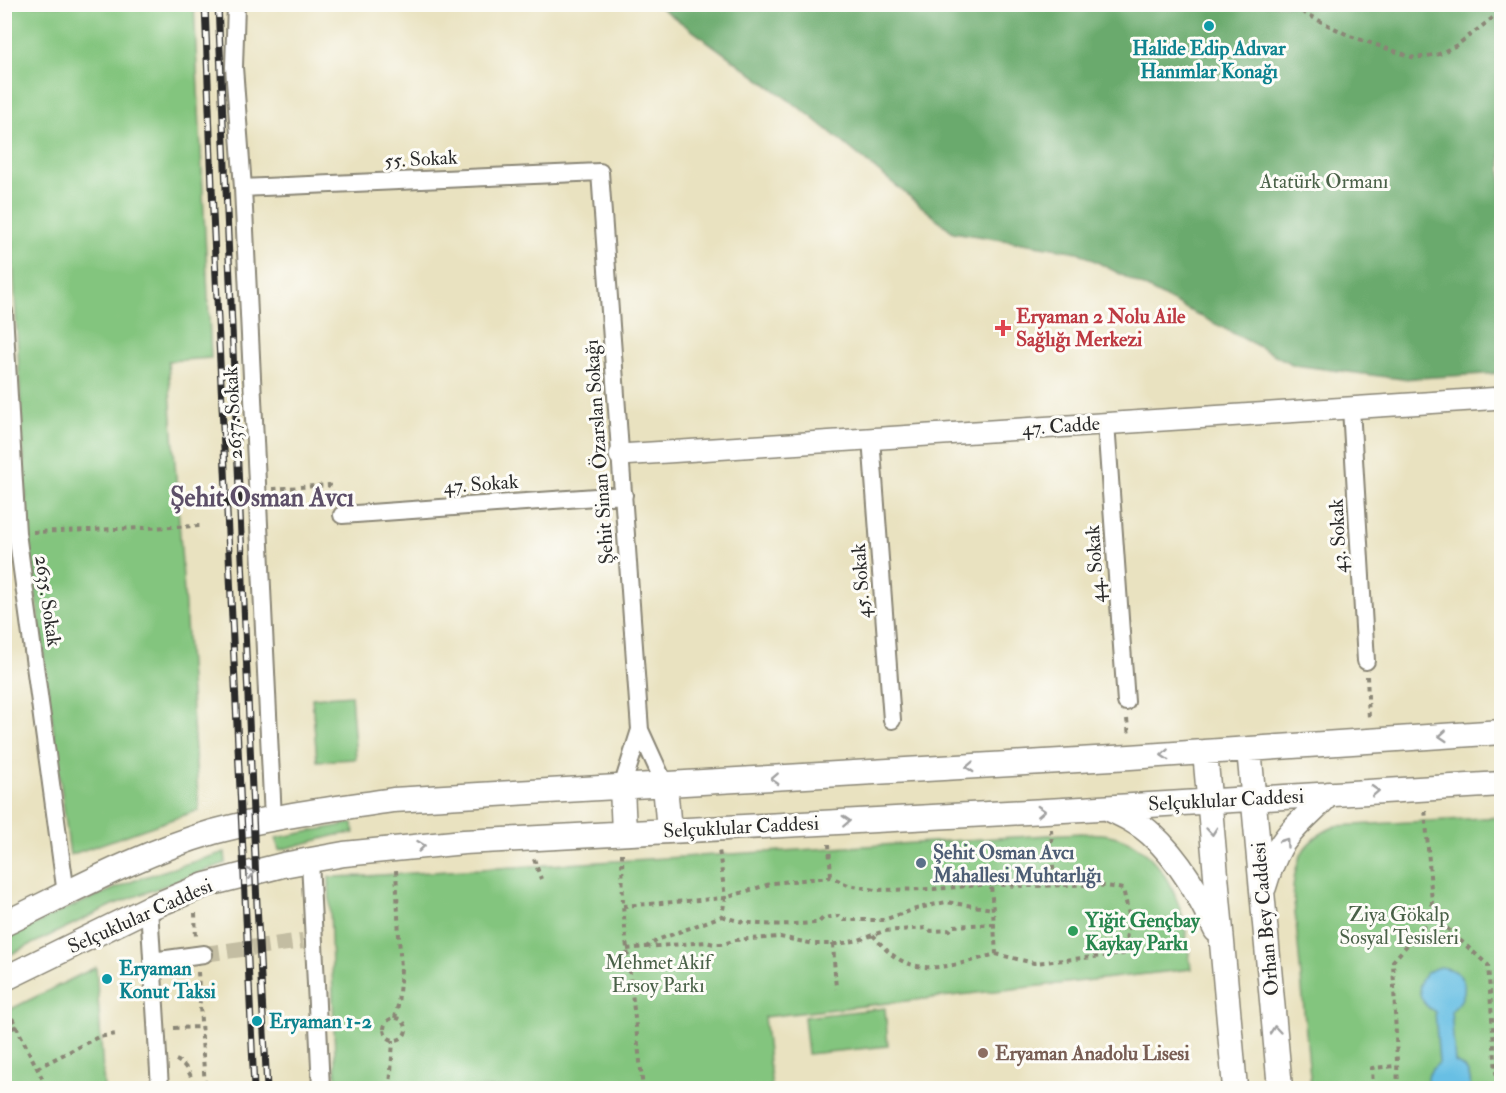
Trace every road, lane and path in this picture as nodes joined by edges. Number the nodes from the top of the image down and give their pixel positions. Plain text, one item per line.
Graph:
1 (236, 4) edge
2 (1286, 4) edge
3 (1502, 11) edge
4 (600, 172) joint
5 (243, 188) junction
6 (4, 312) edge
7 (1502, 398) edge
8 (1351, 408) junction
9 (1106, 423) junction
10 (871, 438) junction
11 (620, 454) junction
12 (258, 490) junction
13 (624, 495) junction
14 (342, 515) joint
15 (200, 526) dead end
16 (17, 533) junction
17 (1366, 661) joint
18 (1126, 702) joint
19 (892, 720) dead end
20 (640, 730) junction
21 (1502, 732) edge
22 (1371, 741) junction
23 (1249, 749) junction
24 (1205, 752) junction
25 (1130, 757) junction
26 (1502, 784) edge
27 (665, 785) junction
28 (622, 787) junction
29 (1329, 794) junction
30 (1254, 799) junction
31 (1209, 801) junction
32 (1107, 808) junction
33 (1050, 811) junction
34 (273, 819) junction
35 (827, 822) junction
36 (711, 829) junction
37 (669, 831) junction
38 (624, 833) junction
39 (1427, 836) dead end
40 (395, 849) junction
41 (310, 860) junction
42 (831, 877) junction
43 (991, 884) junction
44 (1054, 885) junction
45 (193, 890) junction
46 (66, 894) junction
47 (1262, 895) junction
48 (725, 898) junction
49 (623, 906) junction
50 (149, 908) junction
51 (993, 909) junction
52 (722, 916) junction
53 (1433, 916) junction
54 (1130, 919) junction
55 (4, 924) edge
56 (994, 924) junction
57 (1218, 933) junction
58 (873, 935) junction
59 (833, 944) junction
60 (646, 947) junction
61 (627, 949) junction
62 (996, 954) junction
63 (201, 955) junction
64 (152, 961) junction
65 (4, 979) edge
66 (836, 990) dead end
67 (4, 1002) edge
68 (395, 1018) junction
69 (16, 1026) junction
70 (200, 1027) junction
71 (156, 1029) junction
72 (4, 1032) edge
73 (117, 1034) dead end
74 (393, 1040) junction
75 (158, 1056) junction
76 (1397, 1066) junction
77 (37, 1068) junction
78 (47, 1089) edge
79 (160, 1089) edge
80 (194, 1089) edge
81 (205, 1089) edge
82 (321, 1089) edge
83 (390, 1089) edge
84 (643, 1089) edge
85 (1235, 1089) edge
86 (1280, 1089) edge
87 (1373, 1089) edge
88 (1398, 1089) edge
89 (1500, 1089) edge

1 - 5 street, 2637. Sokak
2 - 3 path
4 - 5 street, 55. Sokak
4 - 11 street, Şehit Sinan Özarslan Sokağı
5 - 12 street, 2637. Sokak
6 - 16 street, 2635. Sokak
7 - 8 street, 47. Cadde
8 - 9 street, 47. Cadde
8 - 17 street, 43. Sokak
9 - 10 street, 47. Cadde
9 - 18 street, 44. Sokak
10 - 11 street, 47. Cadde
10 - 19 street, 45. Sokak
11 - 13 street, Şehit Sinan Özarslan Sokağı
12 - 14 path
12 - 34 street, 2637. Sokak
13 - 14 street, 47. Sokak
13 - 20 street, Şehit Sinan Özarslan Sokağı
15 - 16 path
16 - 46 street, 2635. Sokak
17 - 22 path
18 - 25 path
20 - 27 street
20 - 28 street
21 -> 22 main road
22 - 23 main road
23 - 24 main road
23 - 30 main road, Orhan Bey Caddesi
24 -> 25 main road
24 - 31 main road
25 -> 27 main road
29 -> 26 main road, Selçuklular Caddesi
27 - 28 main road
27 - 37 main road
28 - 34 main road
28 - 38 main road
29 - 30 main road, Selçuklular Caddesi
47 -> 29 main road
30 - 31 main road, Selçuklular Caddesi
30 - 47 main road, Orhan Bey Caddesi
31 - 32 main road, Selçuklular Caddesi
31 -> 57 main road
32 - 33 main road, Selçuklular Caddesi
32 - 57 main road
35 -> 33 main road, Selçuklular Caddesi
33 - 44 path
34 - 46 main road
35 - 36 main road, Selçuklular Caddesi
35 - 42 path
36 - 37 main road, Selçuklular Caddesi
36 - 48 path
37 - 38 main road, Selçuklular Caddesi
40 -> 38 main road, Selçuklular Caddesi
38 - 49 path
39 - 53 path
40 - 41 main road, Selçuklular Caddesi
40 - 68 path
45 -> 41 main road, Selçuklular Caddesi
41 - 82 street
42 - 43 path
42 - 48 path
43 - 44 path
43 - 51 path
44 - 54 path
45 - 50 main road, Selçuklular Caddesi
45 - 63 path
46 - 55 main road
86 -> 47 main road, Orhan Bey Caddesi
48 - 49 path
48 - 52 path
49 - 61 path
50 - 64 street
50 - 65 main road, Selçuklular Caddesi
51 - 52 path
51 - 56 path
52 - 60 path
53 - 76 path
53 - 89 path
54 - 57 path
54 - 62 path
56 - 58 path
56 - 62 path
57 - 85 main road
58 - 59 path
58 - 62 path
59 - 60 path
59 - 66 path
60 - 61 path
61 - 84 path
63 - 64 street
63 - 70 path
64 - 71 street
67 - 69 path
68 - 74 path
68 - 74 path
69 - 72 path
69 - 77 path
70 - 71 path
70 - 81 path
71 - 75 street
73 - 77 path
74 - 83 path
75 - 79 street
75 - 80 path
76 - 87 path
76 - 88 path
77 - 78 path

